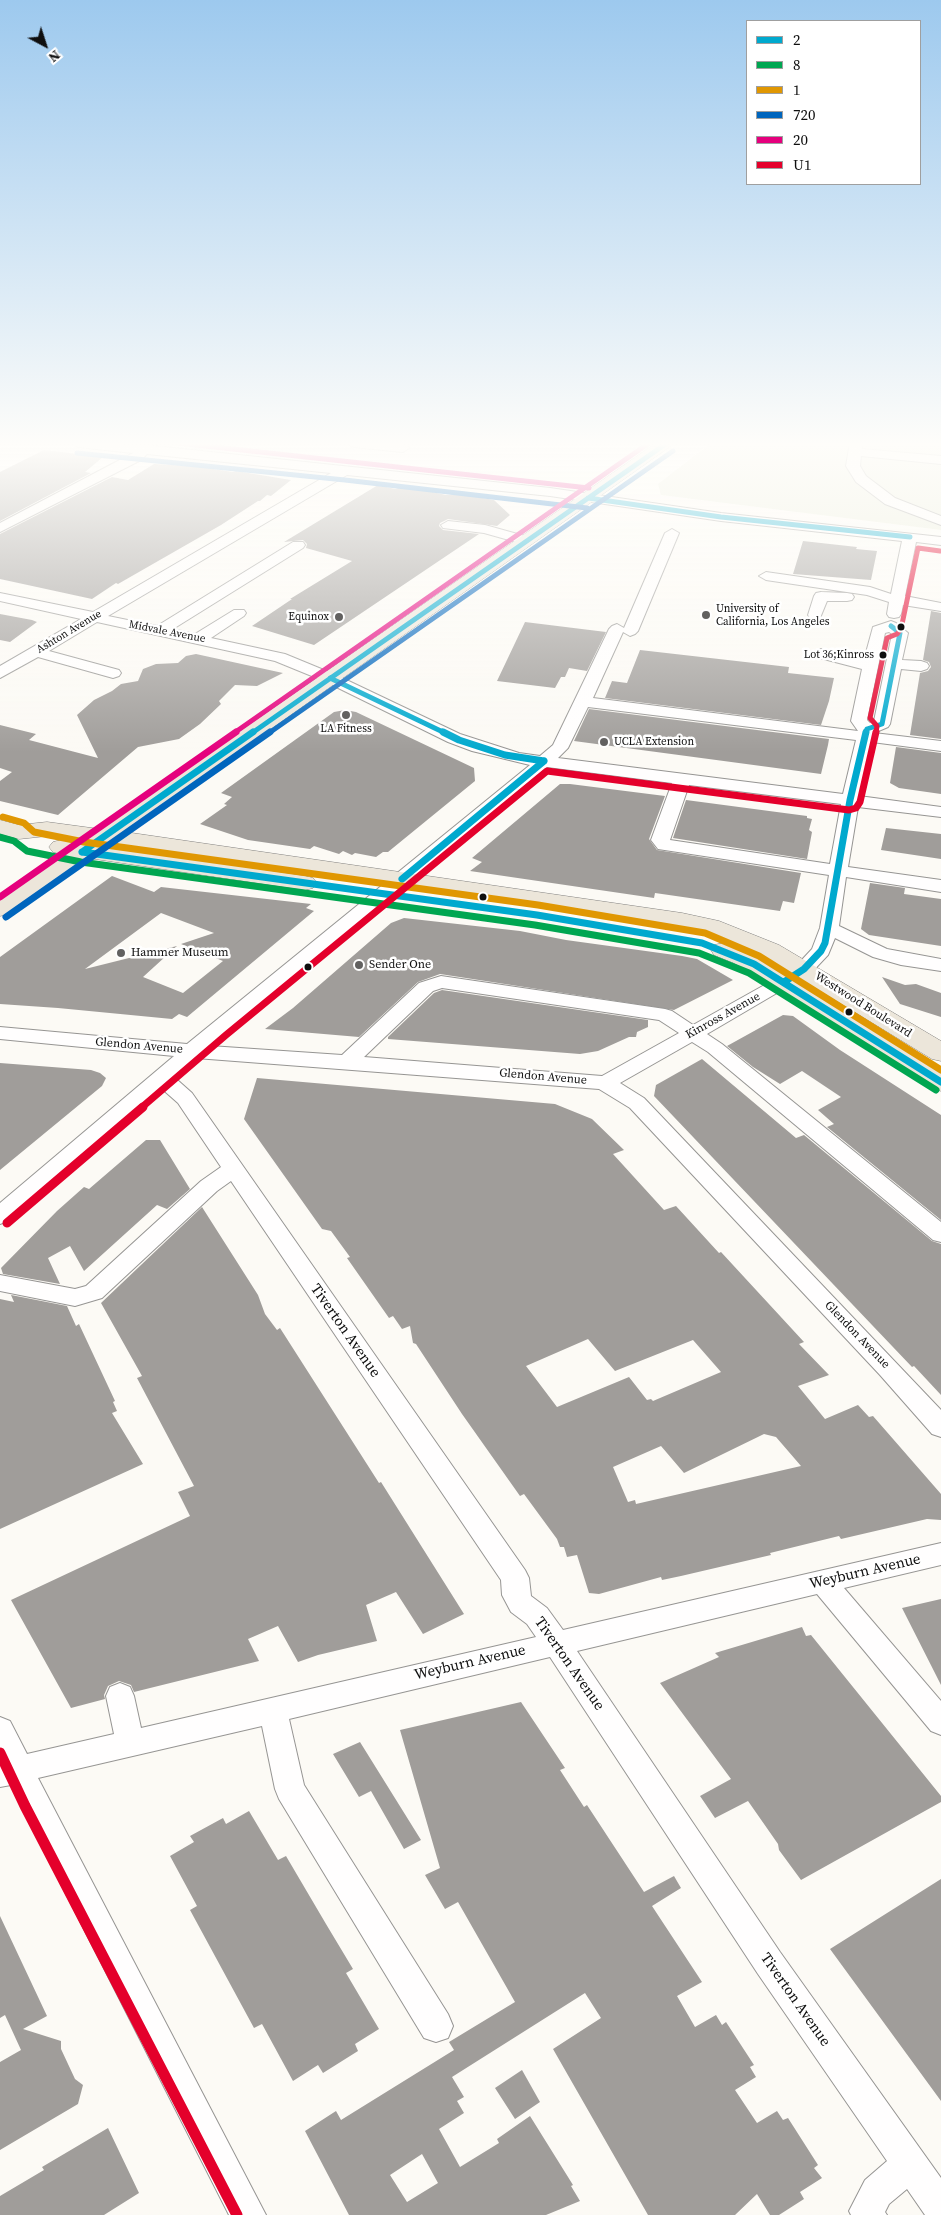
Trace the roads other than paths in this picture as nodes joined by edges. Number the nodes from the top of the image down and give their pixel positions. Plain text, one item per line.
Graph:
1 (216, 546) edge
2 (296, 546) edge
3 (518, 546) edge
4 (665, 546) edge
5 (907, 546) edge
6 (766, 576) dead end
7 (0, 597) edge
8 (890, 599) junction
9 (941, 607) edge
10 (239, 613) dead end
11 (815, 616) dead end
12 (94, 618) junction
13 (891, 626) junction
14 (160, 631) junction
15 (198, 639) junction
16 (35, 652) junction
17 (821, 654) dead end
18 (895, 664) junction
19 (870, 666) junction
20 (921, 666) dead end
21 (0, 673) edge
22 (113, 673) dead end
23 (330, 678) junction
24 (583, 702) junction
25 (865, 738) junction
26 (828, 745) dead end
27 (941, 746) edge
28 (544, 761) junction
29 (682, 780) junction
30 (850, 800) junction
31 (941, 812) edge
32 (9, 829) edge
33 (105, 835) junction
34 (82, 852) junction
35 (838, 871) junction
36 (402, 879) junction
37 (941, 886) edge
38 (383, 894) junction
39 (0, 909) edge
40 (829, 928) junction
41 (941, 965) edge
42 (794, 976) junction
43 (692, 1032) junction
44 (0, 1033) edge
45 (191, 1051) junction
46 (941, 1053) edge
47 (347, 1062) junction
48 (162, 1077) junction
49 (941, 1082) edge
50 (605, 1083) junction
51 (233, 1169) junction
52 (0, 1216) edge
53 (941, 1234) edge
54 (0, 1283) edge
55 (941, 1427) edge
56 (941, 1554) edge
57 (824, 1582) junction
58 (557, 1644) junction
59 (120, 1696) dead end
60 (273, 1710) junction
61 (941, 1722) edge
62 (0, 1730) edge
63 (130, 1743) junction
64 (9, 1771) edge
65 (436, 2026) dead end
66 (910, 2164) junction
67 (941, 2208) edge
68 (248, 2215) edge
69 (869, 2215) edge

1 - 12 street, Ashton Avenue
2 - 14 street
3 - 23 main road
4 - 24 street
5 - 8 street
6 - 8 street
7 - 12 street, Midvale Avenue
8 - 9 street
8 - 11 street
8 - 13 street
10 - 15 street
12 - 14 street, Midvale Avenue
12 - 16 street, Ashton Avenue
13 - 18 street
13 - 19 street, Kinross Avenue
14 - 15 street, Midvale Avenue
15 - 23 street, Midvale Avenue
16 - 21 street, Ashton Avenue
16 - 22 street
17 - 19 street
18 - 20 street
18 - 25 street
19 - 25 street, Kinross Avenue
23 - 28 street, Midvale Avenue
23 - 33 main road
24 - 25 street
24 - 28 street
25 - 26 street
25 - 27 street
25 - 30 street, Kinross Avenue
28 - 29 street, Midvale Avenue
28 - 36 street
29 - 30 street, Midvale Avenue
29 - 35 street
30 - 31 street, Midvale Avenue
30 - 35 street, Kinross Avenue
32 - 33 main road, Westwood Boulevard
32 - 34 main road, Westwood Boulevard
33 - 34 main road
33 - 36 main road, Westwood Boulevard
34 - 38 main road, Westwood Boulevard
34 - 39 main road
35 - 37 street
35 - 40 street, Kinross Avenue
36 - 38 street
36 - 42 main road, Westwood Boulevard
38 - 42 main road, Westwood Boulevard
38 - 45 street
40 - 41 street
40 - 42 street, Kinross Avenue
42 - 43 street, Kinross Avenue
42 - 46 main road, Westwood Boulevard
42 - 49 main road, Westwood Boulevard
43 - 47 street
43 - 50 street, Kinross Avenue
43 - 53 street
44 - 45 street, Glendon Avenue
45 - 47 street, Glendon Avenue
45 - 48 street
47 - 50 street, Glendon Avenue
48 - 51 street, Tiverton Avenue
48 - 52 street
50 - 55 street, Glendon Avenue
51 - 54 street
51 - 58 street, Tiverton Avenue
56 - 57 street, Weyburn Avenue
57 - 58 street, Weyburn Avenue
57 - 61 street
58 - 60 street, Weyburn Avenue
58 - 66 street, Tiverton Avenue
59 - 63 street
60 - 63 street, Weyburn Avenue
60 - 65 street
62 - 64 street
63 - 64 street, Weyburn Avenue
64 - 68 street
66 - 67 street, Tiverton Avenue
66 - 69 street

